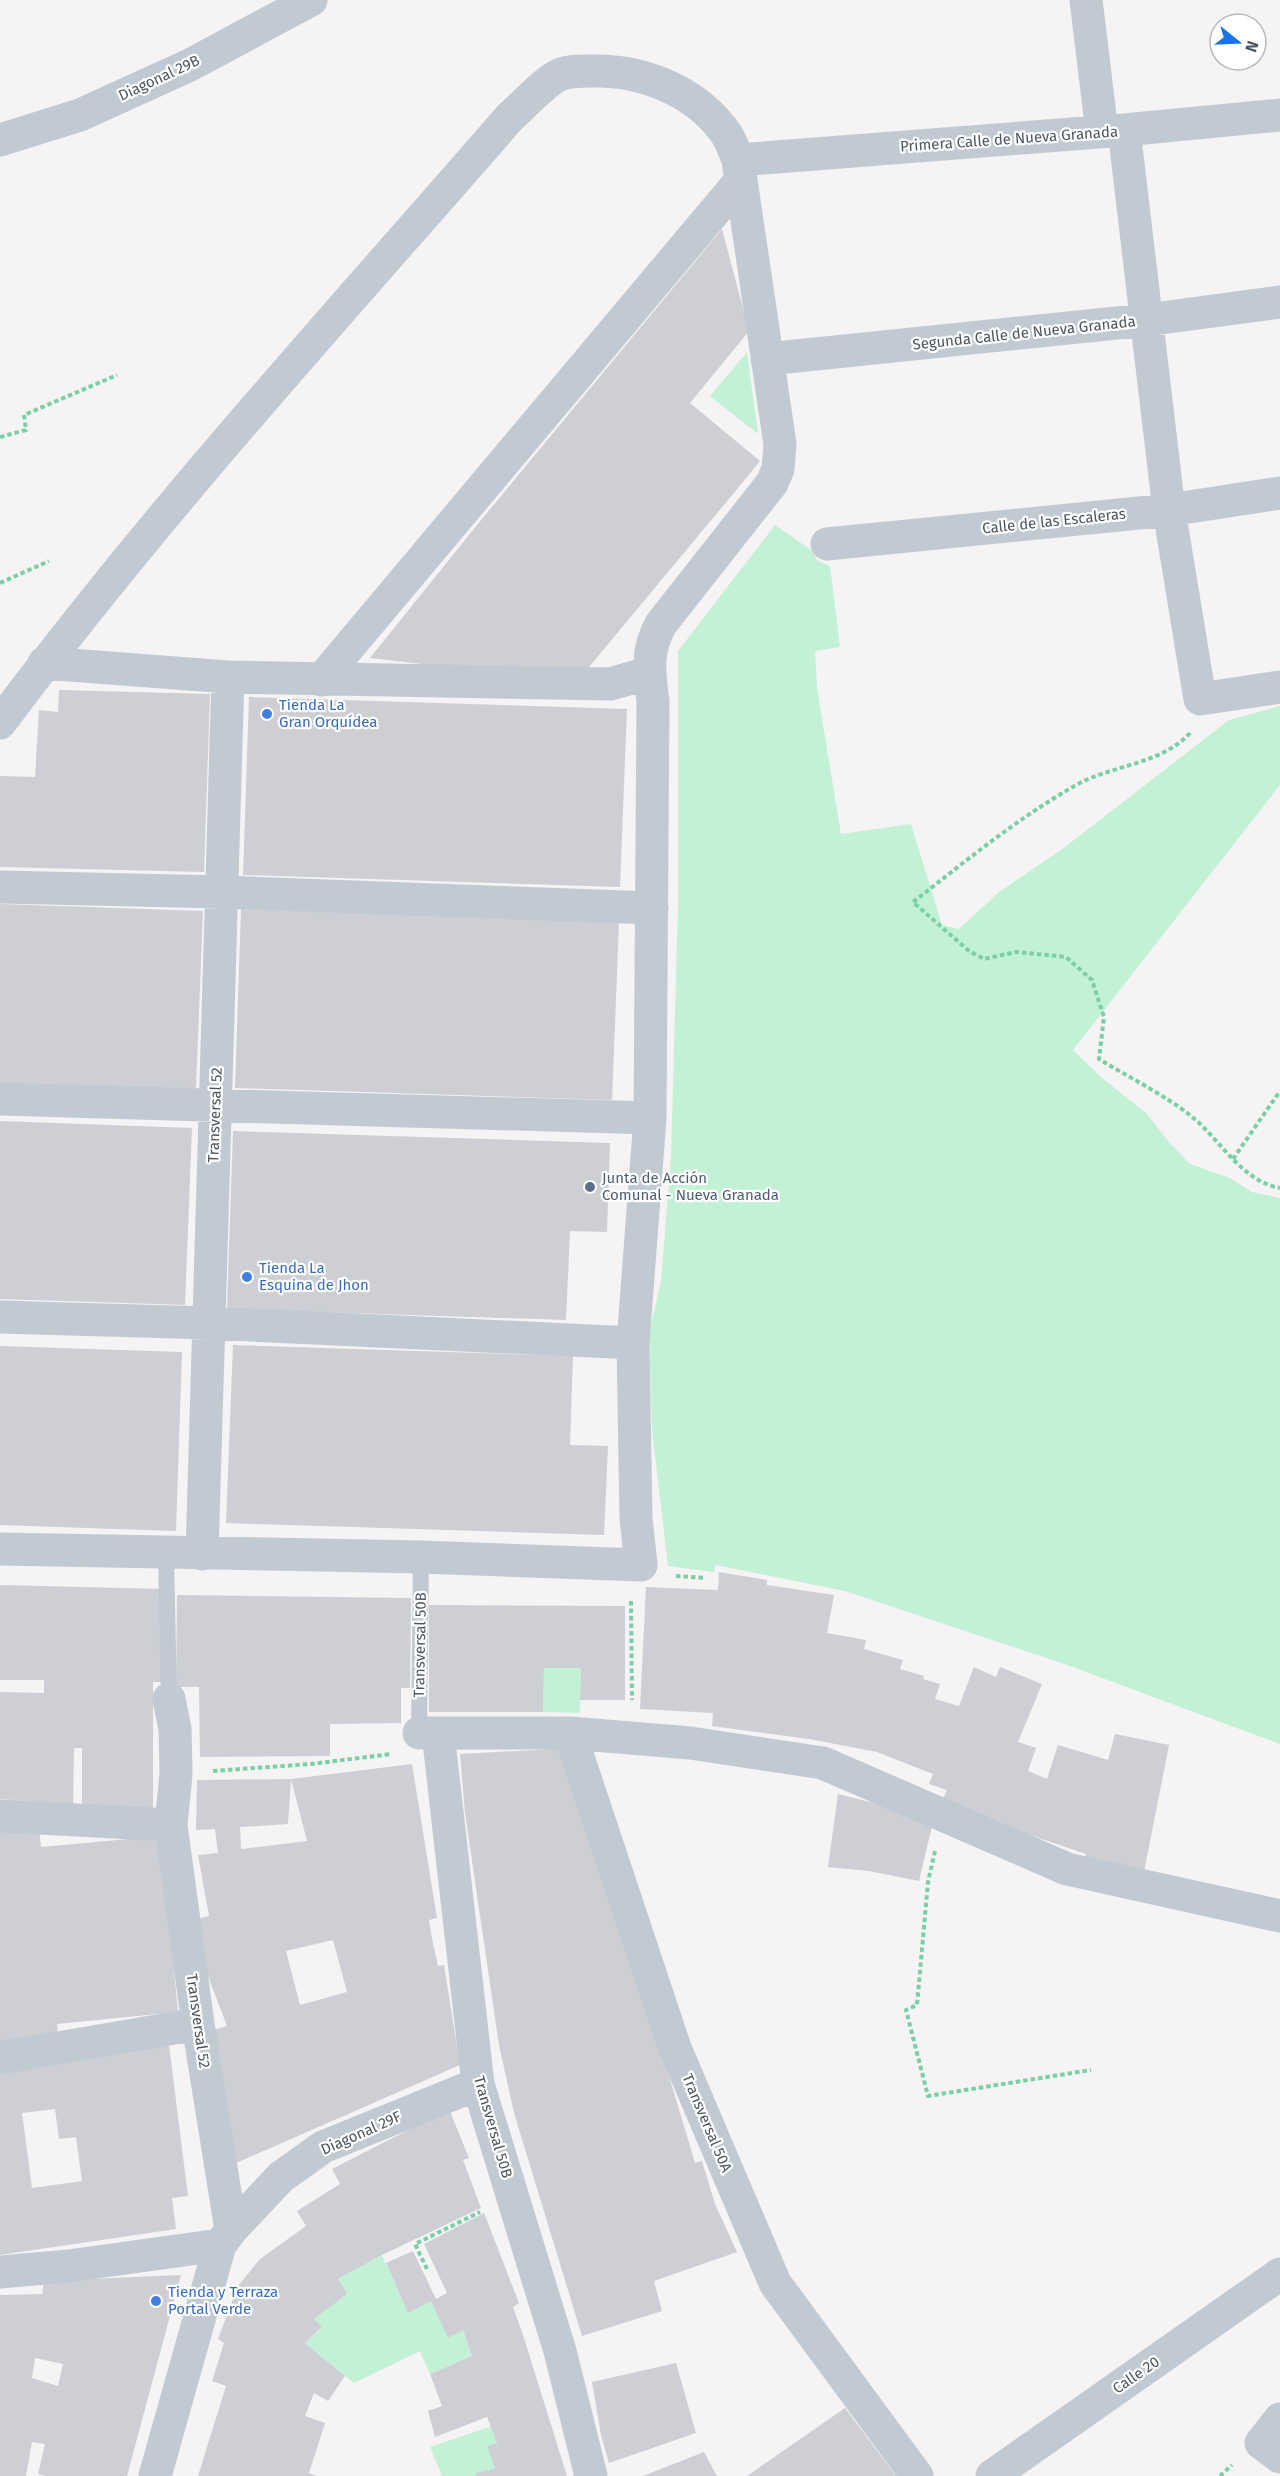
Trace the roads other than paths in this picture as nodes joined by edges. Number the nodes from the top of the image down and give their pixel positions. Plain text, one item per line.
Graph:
1 (311, 0) edge
2 (1086, 0) edge
3 (1280, 115) edge
4 (1113, 131) junction
5 (0, 140) edge
6 (740, 170) junction
7 (1280, 302) edge
8 (1146, 320) junction
9 (767, 359) junction
10 (1280, 493) edge
11 (1169, 510) junction
12 (827, 544) dead end
13 (45, 663) junction
14 (649, 673) junction
15 (228, 677) junction
16 (321, 680) junction
17 (1280, 687) edge
18 (0, 723) edge
19 (0, 887) edge
20 (222, 892) junction
21 (652, 908) junction
22 (0, 1099) edge
23 (215, 1104) junction
24 (650, 1118) junction
25 (0, 1317) edge
26 (209, 1323) junction
27 (633, 1343) junction
28 (0, 1549) edge
29 (166, 1553) junction
30 (202, 1554) junction
31 (421, 1557) junction
32 (169, 1699) joint
33 (570, 1733) junction
34 (432, 1738) junction
35 (0, 1816) edge
36 (171, 1825) junction
37 (1280, 1916) edge
38 (198, 2024) junction
39 (0, 2058) edge
40 (478, 2084) junction
41 (226, 2237) junction
42 (0, 2272) edge
43 (1280, 2274) edge
44 (1280, 2419) edge
45 (1280, 2457) edge
46 (155, 2476) edge
47 (591, 2476) edge
48 (917, 2476) edge
49 (992, 2476) edge

1 - 5 street, Diagonal 29B
2 - 4 street
3 - 4 street, Primera Calle de Nueva Granada
4 - 6 street, Primera Calle de Nueva Granada
4 - 8 street
6 - 9 street
6 - 13 street
6 - 16 street
7 - 8 street, Segunda Calle de Nueva Granada
8 - 9 street, Segunda Calle de Nueva Granada
8 - 11 street
9 - 14 street
10 - 11 street, Calle de las Escaleras
11 - 12 street, Calle de las Escaleras
11 - 17 street
13 - 15 street
13 - 18 street
14 - 16 street
14 - 21 street
15 - 16 street
15 - 20 street, Transversal 52
19 - 20 street
20 - 21 street
20 - 23 street, Transversal 52
21 - 24 street
22 - 23 street
23 - 24 street
23 - 26 street, Transversal 52
24 - 27 street
25 - 26 street
26 - 27 street
26 - 30 street, Transversal 52
27 - 31 street
28 - 29 street
29 - 30 street
29 - 32 lane, Transversal 52
30 - 31 street
31 - 34 lane, Transversal 50B
32 - 36 street, Transversal 52
33 - 34 street
33 - 37 street
33 - 48 street, Transversal 50A
34 - 40 street, Transversal 50B
35 - 36 street
36 - 38 street, Transversal 52
38 - 39 street
38 - 41 street, Transversal 52
40 - 41 street, Diagonal 29F
40 - 47 street, Transversal 50B
41 - 42 street
41 - 46 street, Transversal 52
43 - 49 street, Calle 20
44 - 45 street

